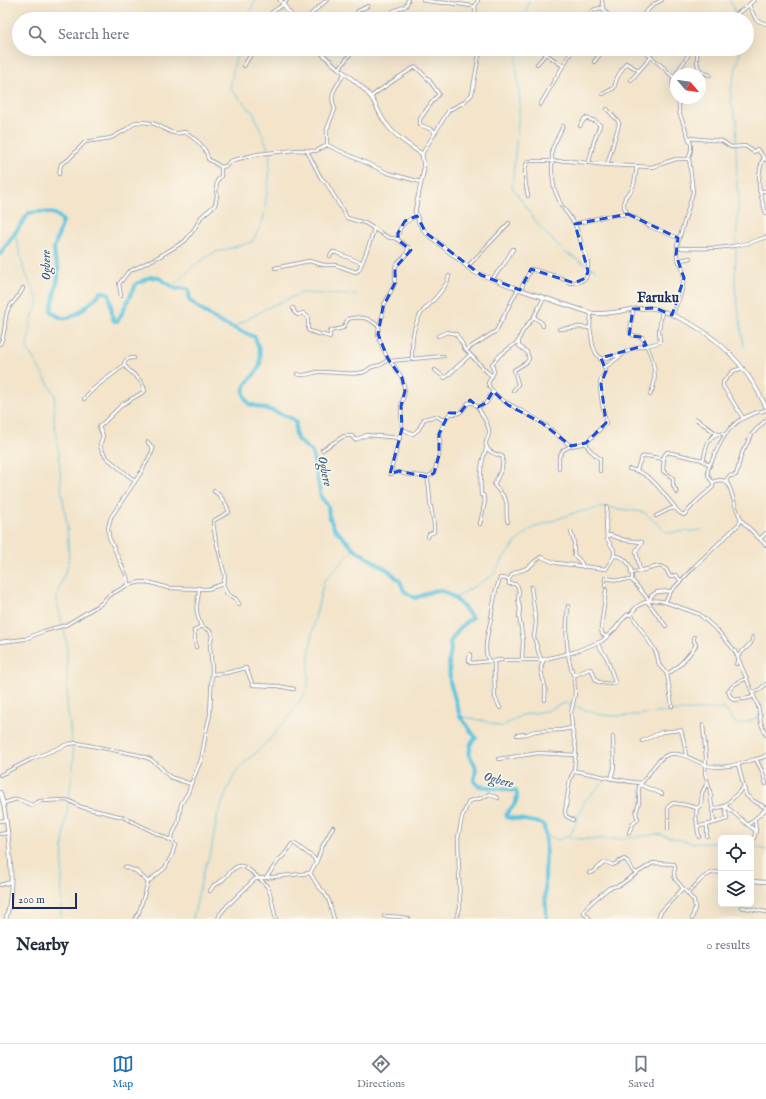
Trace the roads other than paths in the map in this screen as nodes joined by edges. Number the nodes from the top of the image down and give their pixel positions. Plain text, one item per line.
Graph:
1 (280, 0) edge
2 (287, 0) edge
3 (327, 0) edge
4 (408, 0) edge
5 (423, 0) edge
6 (478, 0) edge
7 (602, 0) edge
8 (662, 0) edge
9 (754, 0) edge
10 (284, 5) junction
11 (749, 5) junction
12 (368, 6) dead end
13 (475, 7) junction
14 (603, 8) junction
15 (270, 12) edge
16 (289, 12) edge
17 (313, 12) edge
18 (358, 12) edge
19 (392, 12) edge
20 (475, 12) edge
21 (592, 12) edge
22 (606, 12) edge
23 (646, 12) edge
24 (739, 12) edge
25 (752, 12) edge
26 (754, 16) edge
27 (766, 24) edge
28 (250, 56) edge
29 (325, 56) edge
30 (349, 56) edge
31 (479, 56) edge
32 (544, 56) edge
33 (549, 56) edge
34 (569, 56) edge
35 (599, 56) edge
36 (688, 56) edge
37 (697, 56) edge
38 (650, 58) joint
39 (594, 62) dead end
40 (536, 64) dead end
41 (244, 66) dead end
42 (563, 66) junction
43 (680, 68) edge
44 (339, 69) junction
45 (638, 70) junction
46 (344, 74) junction
47 (670, 75) edge
48 (710, 76) dead end
49 (631, 80) dead end
50 (603, 94) dead end
51 (371, 97) junction
52 (679, 104) edge
53 (540, 105) dead end
54 (607, 109) dead end
55 (563, 126) dead end
56 (580, 126) dead end
57 (435, 133) junction
58 (689, 138) junction
59 (326, 145) junction
60 (307, 151) junction
61 (422, 154) junction
62 (765, 159) edge
63 (689, 160) junction
64 (552, 161) junction
65 (589, 162) junction
66 (607, 165) junction
67 (637, 166) junction
68 (221, 168) junction
69 (59, 174) dead end
70 (421, 182) junction
71 (759, 191) junction
72 (766, 191) edge
73 (528, 196) dead end
74 (766, 213) edge
75 (628, 214) junction
76 (417, 216) junction
77 (509, 223) dead end
78 (575, 224) junction
79 (374, 228) junction
80 (678, 238) junction
81 (766, 238) edge
82 (398, 240) junction
83 (677, 248) junction
84 (513, 249) dead end
85 (330, 256) dead end
86 (690, 258) dead end
87 (679, 262) junction
88 (362, 263) junction
89 (467, 267) junction
90 (275, 268) dead end
91 (449, 276) dead end
92 (492, 279) junction
93 (23, 288) dead end
94 (520, 290) junction
95 (121, 296) dead end
96 (544, 298) junction
97 (293, 308) dead end
98 (632, 310) junction
99 (662, 311) junction
100 (591, 313) junction
101 (672, 315) junction
102 (534, 317) junction
103 (379, 326) junction
104 (544, 326) dead end
105 (590, 328) junction
106 (559, 329) dead end
107 (438, 336) dead end
108 (519, 341) junction
109 (0, 344) edge
110 (646, 345) junction
111 (466, 350) junction
112 (470, 355) junction
113 (620, 355) junction
114 (444, 356) dead end
115 (134, 358) dead end
116 (412, 358) junction
117 (600, 359) junction
118 (389, 360) junction
119 (124, 365) junction
120 (604, 367) junction
121 (743, 368) junction
122 (435, 370) dead end
123 (297, 374) dead end
124 (492, 376) junction
125 (493, 391) junction
126 (513, 391) dead end
127 (650, 395) dead end
128 (84, 399) dead end
129 (478, 407) junction
130 (766, 407) edge
131 (766, 410) edge
132 (743, 418) junction
133 (446, 419) junction
134 (696, 419) dead end
135 (766, 420) edge
136 (402, 429) junction
137 (717, 434) junction
138 (725, 434) junction
139 (400, 438) junction
140 (148, 442) dead end
141 (586, 443) junction
142 (571, 446) junction
143 (487, 447) junction
144 (322, 450) dead end
145 (664, 459) junction
146 (703, 460) junction
147 (710, 465) junction
148 (559, 469) dead end
149 (629, 469) dead end
150 (637, 470) junction
151 (600, 471) dead end
152 (427, 477) junction
153 (135, 481) junction
154 (726, 481) junction
155 (713, 482) junction
156 (214, 491) dead end
157 (677, 494) dead end
158 (607, 507) dead end
159 (675, 508) junction
160 (656, 516) dead end
161 (741, 520) junction
162 (508, 522) dead end
163 (480, 524) dead end
164 (571, 532) dead end
165 (766, 533) edge
166 (607, 536) junction
167 (428, 538) dead end
168 (760, 539) junction
169 (766, 545) edge
170 (614, 556) junction
171 (583, 567) junction
172 (640, 570) junction
173 (631, 573) junction
174 (509, 579) junction
175 (632, 580) junction
176 (681, 581) junction
177 (223, 584) junction
178 (128, 585) junction
179 (605, 586) dead end
180 (531, 587) dead end
181 (199, 588) junction
182 (606, 590) dead end
183 (671, 591) junction
184 (649, 601) junction
185 (665, 602) junction
186 (240, 604) dead end
187 (568, 606) dead end
188 (631, 614) junction
189 (201, 626) junction
190 (666, 626) dead end
191 (607, 637) junction
192 (694, 637) dead end
193 (753, 637) dead end
194 (0, 642) edge
195 (597, 643) junction
196 (196, 647) dead end
197 (470, 654) dead end
198 (568, 654) junction
199 (738, 656) junction
200 (522, 660) junction
201 (544, 660) junction
202 (739, 660) junction
203 (489, 661) junction
204 (494, 661) junction
205 (736, 664) dead end
206 (212, 674) junction
207 (573, 674) junction
208 (667, 674) junction
209 (747, 678) junction
210 (766, 684) edge
211 (294, 689) dead end
212 (752, 695) junction
213 (545, 700) dead end
214 (672, 706) dead end
215 (500, 708) dead end
216 (703, 725) dead end
217 (572, 728) junction
218 (517, 735) dead end
219 (766, 735) edge
220 (613, 737) dead end
221 (642, 741) dead end
222 (576, 755) junction
223 (766, 755) edge
224 (686, 757) junction
225 (498, 759) dead end
226 (756, 759) junction
227 (738, 764) junction
228 (706, 765) junction
229 (574, 771) junction
230 (0, 775) edge
231 (611, 779) junction
232 (707, 782) junction
233 (641, 783) junction
234 (191, 784) junction
235 (766, 784) edge
236 (639, 787) junction
237 (744, 787) junction
238 (0, 792) edge
239 (662, 794) dead end
240 (498, 798) dead end
241 (4, 803) junction
242 (725, 806) junction
243 (697, 808) junction
244 (713, 808) junction
245 (766, 808) edge
246 (7, 820) junction
247 (573, 820) dead end
248 (755, 820) junction
249 (0, 821) edge
250 (714, 823) junction
251 (707, 825) junction
252 (698, 826) junction
253 (748, 826) junction
254 (333, 827) dead end
255 (668, 829) dead end
256 (756, 832) junction
257 (8, 833) junction
258 (629, 833) dead end
259 (0, 834) edge
260 (707, 836) dead end
261 (699, 837) dead end
262 (754, 838) edge
263 (170, 840) junction
264 (316, 863) junction
265 (125, 867) dead end
266 (637, 872) junction
267 (718, 872) edge
268 (310, 873) junction
269 (590, 873) dead end
270 (266, 878) junction
271 (258, 879) junction
272 (754, 881) edge
273 (12, 882) junction
274 (148, 882) junction
275 (766, 882) edge
276 (0, 885) edge
277 (684, 888) junction
278 (210, 891) dead end
279 (688, 893) junction
280 (741, 907) dead end
281 (766, 912) edge
282 (384, 916) dead end
283 (6, 919) edge
284 (135, 919) edge
285 (218, 919) edge
286 (276, 919) edge
287 (334, 919) edge
288 (409, 919) edge
289 (456, 919) edge
290 (590, 919) edge
291 (658, 919) edge
292 (692, 919) edge

1 - 10 street
2 - 10 street
3 - 17 street
4 - 19 street
5 - 13 street
6 - 13 street
7 - 14 street
8 - 23 street
9 - 11 street
10 - 15 street
10 - 16 street
11 - 24 street
11 - 25 street
12 - 18 street
13 - 20 street
14 - 21 street
14 - 22 street
26 - 27 street
28 - 41 street
29 - 44 street
30 - 44 street
31 - 57 street
32 - 40 street
33 - 42 street
34 - 42 street
35 - 39 street
36 - 43 street
37 - 48 street
38 - 45 street
38 - 47 street
42 - 53 street
44 - 46 street
45 - 49 street
45 - 50 street
46 - 51 street
46 - 59 street
51 - 57 street
51 - 61 street
52 - 58 street
54 - 66 street
55 - 64 street
56 - 65 street
57 - 61 street
58 - 62 street
58 - 63 street
59 - 60 street
59 - 70 street
60 - 68 street
60 - 79 street
61 - 70 street
62 - 71 street
63 - 67 street
63 - 80 street
64 - 65 street
64 - 73 street
64 - 78 street
65 - 66 street
66 - 67 street
67 - 75 street
68 - 69 street
68 - 95 street
70 - 76 street
71 - 72 street
71 - 74 street
75 - 78 street
75 - 80 street
76 - 82 street
76 - 89 street
77 - 89 street
78 - 94 street
79 - 82 street
79 - 88 street
80 - 83 street
81 - 83 street
82 - 103 street
83 - 87 street
84 - 92 street
85 - 88 street
86 - 87 street
87 - 101 street
88 - 90 street
89 - 92 street
91 - 116 street
92 - 94 street
93 - 109 street
94 - 96 street
94 - 111 street
96 - 100 street
96 - 102 street
97 - 103 street
98 - 99 street
98 - 100 street
98 - 110 street
99 - 101 street
99 - 110 street
100 - 105 street
101 - 121 street
102 - 104 street
102 - 108 street
103 - 118 street
105 - 106 street
105 - 117 street
107 - 111 street
108 - 124 street
108 - 126 street
110 - 113 street
110 - 127 street
111 - 112 street
112 - 122 street
112 - 124 street
113 - 117 street
113 - 120 street
114 - 116 street
115 - 119 street
116 - 118 street
117 - 120 street
118 - 123 street
118 - 136 street
119 - 128 street
119 - 153 street
120 - 141 street
121 - 130 street
121 - 132 street
124 - 125 street
125 - 129 street
125 - 142 street
129 - 133 street
129 - 143 street
131 - 132 street
132 - 138 street
133 - 136 street
133 - 152 street
134 - 137 street
135 - 154 street
136 - 139 street
137 - 138 street
137 - 146 street
138 - 147 street
139 - 144 street
139 - 152 street
140 - 153 street
141 - 142 street
141 - 151 street
142 - 148 street
143 - 162 street
143 - 163 street
145 - 146 street
145 - 150 street
145 - 157 street
146 - 147 street
147 - 155 street
149 - 150 street
150 - 159 street
152 - 167 street
153 - 178 street
154 - 155 street
154 - 161 street
155 - 159 street
156 - 177 street
158 - 166 street
159 - 160 street
161 - 168 street
161 - 176 street
164 - 171 street
165 - 168 street
166 - 170 street
166 - 172 street
168 - 169 street
170 - 171 street
170 - 173 street
171 - 174 street
172 - 173 street
172 - 176 street
173 - 175 street
174 - 200 street
174 - 203 street
175 - 179 street
175 - 184 street
176 - 183 street
177 - 181 street
177 - 186 street
178 - 181 street
178 - 194 street
180 - 201 street
181 - 189 street
182 - 191 street
183 - 184 street
183 - 185 street
184 - 185 street
184 - 188 street
184 - 190 street
185 - 199 street
187 - 198 street
188 - 191 street
188 - 208 street
189 - 196 street
189 - 206 street
191 - 195 street
192 - 208 street
193 - 199 street
195 - 198 street
195 - 207 street
197 - 203 street
198 - 201 street
198 - 207 street
199 - 202 street
200 - 201 street
200 - 204 street
201 - 213 street
202 - 205 street
202 - 209 street
203 - 204 street
204 - 215 street
206 - 211 street
206 - 234 street
207 - 217 street
208 - 214 street
209 - 212 street
209 - 212 street
210 - 212 street
212 - 219 street
216 - 228 street
217 - 218 street
217 - 222 street
220 - 231 street
221 - 224 street
222 - 225 street
222 - 229 street
223 - 226 street
224 - 228 street
224 - 233 street
226 - 227 street
226 - 235 street
227 - 228 street
227 - 237 street
228 - 232 street
229 - 231 street
229 - 247 street
230 - 234 street
231 - 233 street
232 - 243 street
232 - 244 street
233 - 236 street
234 - 263 street
236 - 239 street
236 - 258 street
237 - 242 street
237 - 245 street
238 - 241 street
240 - 289 street
241 - 246 street
241 - 263 street
242 - 244 street
242 - 250 street
242 - 253 street
243 - 252 street
243 - 255 street
244 - 250 street
245 - 248 street
246 - 249 street
246 - 257 street
248 - 253 street
248 - 256 street
250 - 251 street
251 - 252 street
251 - 260 street
252 - 261 street
253 - 256 street
254 - 264 street
256 - 262 street
257 - 259 street
257 - 273 street
263 - 274 street
264 - 268 street
264 - 270 street
265 - 274 street
266 - 269 street
266 - 277 street
266 - 290 street
267 - 279 street
268 - 270 street
268 - 287 street
270 - 271 street
271 - 278 street
271 - 285 street
271 - 286 street
272 - 275 street
273 - 276 street
273 - 283 street
274 - 284 street
277 - 279 street
277 - 291 street
279 - 292 street
280 - 281 street
282 - 288 street

